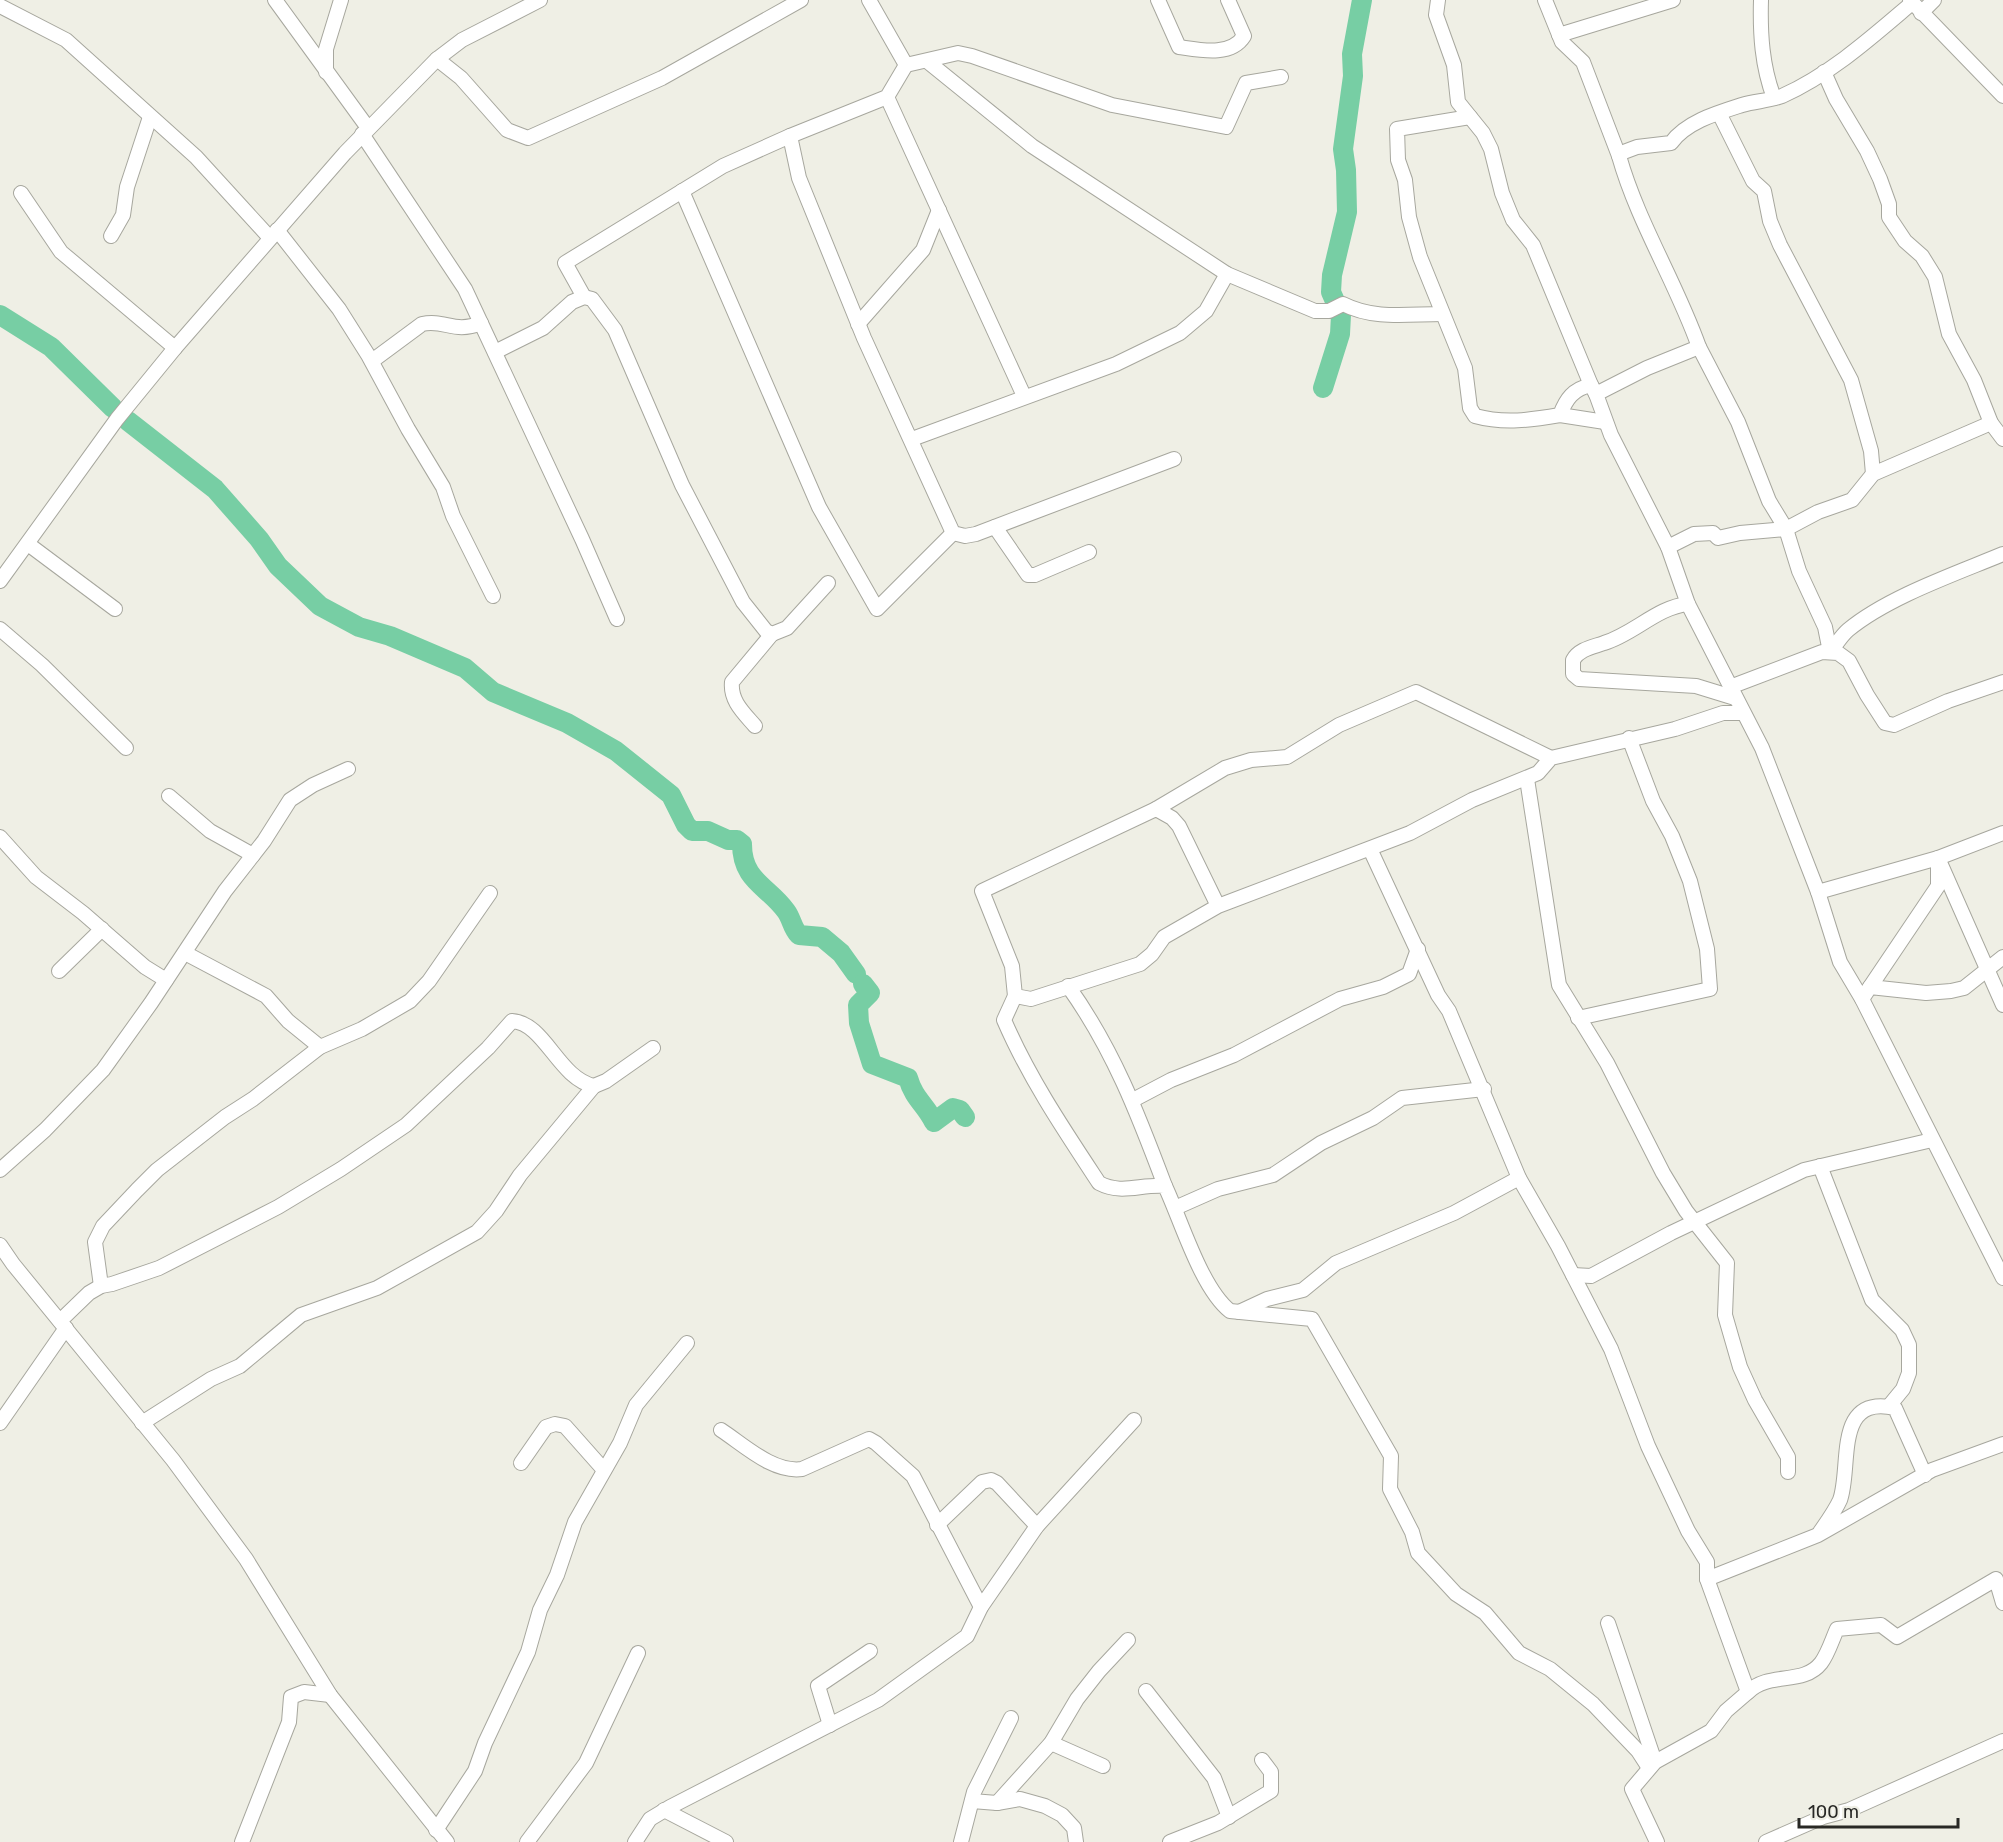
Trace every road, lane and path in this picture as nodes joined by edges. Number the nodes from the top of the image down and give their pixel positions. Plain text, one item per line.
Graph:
1 (274, 0) edge
2 (341, 0) edge
3 (540, 0) edge
4 (801, 0) edge
5 (869, 0) edge
6 (1158, 0) edge
7 (1228, 0) edge
8 (1438, 0) edge
9 (1545, 0) edge
10 (1761, 0) edge
11 (1934, 0) edge
12 (1667, 1) edge
13 (1914, 5) edge
14 (0, 6) edge
15 (1559, 35) junction
16 (438, 59) junction
17 (927, 61) junction
18 (906, 65) junction
19 (326, 72) junction
20 (1824, 72) junction
21 (1281, 78) dead end
22 (2003, 96) edge
23 (887, 97) junction
24 (1774, 98) junction
25 (1720, 115) junction
26 (150, 117) junction
27 (1470, 117) junction
28 (365, 131) junction
29 (790, 136) junction
30 (1619, 156) junction
31 (682, 191) junction
32 (21, 193) dead end
33 (939, 210) junction
34 (274, 234) junction
35 (111, 236) dead end
36 (1227, 273) junction
37 (584, 297) junction
38 (1442, 314) junction
39 (481, 323) junction
40 (858, 324) junction
41 (1699, 347) junction
42 (175, 348) junction
43 (495, 352) junction
44 (372, 361) junction
45 (1594, 390) junction
46 (1024, 396) junction
47 (1560, 416) junction
48 (1605, 422) junction
49 (1998, 428) edge
50 (912, 440) junction
51 (1174, 459) dead end
52 (1873, 474) junction
53 (995, 526) junction
54 (1786, 530) junction
55 (953, 533) junction
56 (28, 543) junction
57 (1668, 547) junction
58 (1089, 552) dead end
59 (2003, 554) edge
60 (0, 581) edge
61 (828, 583) dead end
62 (493, 596) dead end
63 (1688, 604) junction
64 (115, 609) dead end
65 (617, 619) dead end
66 (0, 629) edge
67 (772, 634) junction
68 (1830, 652) junction
69 (2003, 682) edge
70 (1732, 693) junction
71 (1743, 713) junction
72 (755, 726) dead end
73 (1629, 738) junction
74 (126, 748) dead end
75 (1551, 758) junction
76 (348, 769) dead end
77 (1527, 779) junction
78 (170, 795) dead end
79 (1156, 809) junction
80 (2003, 833) edge
81 (0, 837) edge
82 (1370, 849) junction
83 (253, 855) junction
84 (1938, 858) junction
85 (490, 892) dead end
86 (1818, 892) junction
87 (1218, 906) junction
88 (102, 929) junction
89 (1418, 949) junction
90 (185, 953) junction
91 (2003, 957) edge
92 (1986, 970) junction
93 (59, 971) dead end
94 (1409, 974) junction
95 (1431, 979) junction
96 (166, 980) junction
97 (1068, 986) junction
98 (1866, 993) junction
99 (1015, 996) junction
100 (2003, 1005) edge
101 (1578, 1018) junction
102 (320, 1047) junction
103 (653, 1048) dead end
104 (594, 1086) junction
105 (1484, 1089) junction
106 (1133, 1100) junction
107 (1932, 1140) junction
108 (1820, 1166) junction
109 (0, 1170) edge
110 (1519, 1178) junction
111 (1166, 1186) junction
112 (1175, 1208) junction
113 (1697, 1223) junction
114 (0, 1245) edge
115 (1573, 1275) junction
116 (1591, 1276) junction
117 (2003, 1278) edge
118 (101, 1286) junction
119 (1583, 1299) junction
120 (1239, 1312) junction
121 (63, 1324) junction
122 (687, 1344) dead end
123 (1889, 1406) junction
124 (1134, 1420) dead end
125 (0, 1423) edge
126 (142, 1423) junction
127 (721, 1430) dead end
128 (2003, 1444) edge
129 (521, 1463) dead end
130 (604, 1470) junction
131 (1788, 1473) dead end
132 (1925, 1475) junction
133 (937, 1525) junction
134 (1037, 1526) junction
135 (1818, 1535) junction
136 (1999, 1577) edge
137 (1707, 1579) junction
138 (2003, 1603) edge
139 (981, 1607) junction
140 (1608, 1623) dead end
141 (1128, 1640) dead end
142 (870, 1651) dead end
143 (638, 1653) dead end
144 (1146, 1691) dead end
145 (1748, 1692) junction
146 (330, 1695) junction
147 (1011, 1718) dead end
148 (830, 1725) junction
149 (2003, 1741) edge
150 (1051, 1743) junction
151 (1262, 1760) dead end
152 (1652, 1765) junction
153 (1104, 1766) dead end
154 (972, 1801) junction
155 (997, 1803) junction
156 (664, 1810) junction
157 (1229, 1817) junction
158 (436, 1830) junction
159 (242, 1842) edge
160 (447, 1842) edge
161 (527, 1842) edge
162 (635, 1842) edge
163 (726, 1842) edge
164 (961, 1842) edge
165 (1076, 1842) edge
166 (1170, 1842) edge
167 (1657, 1842) edge
168 (1766, 1842) edge

1 - 19 street
2 - 19 street
3 - 16 street
4 - 16 street
5 - 18 street
6 - 7 street
8 - 27 street
9 - 15 street
10 - 24 street
11 - 13 street
12 - 15 street
13 - 20 street
13 - 22 street
14 - 26 street
15 - 30 street
16 - 28 street
17 - 18 street
17 - 21 street
17 - 36 street
18 - 23 street
19 - 28 street
20 - 24 street
20 - 49 street
23 - 29 street
23 - 33 street
24 - 25 street
25 - 30 street
25 - 52 street
26 - 34 street
26 - 35 street
27 - 38 street
27 - 45 street
28 - 34 street
28 - 39 street
29 - 31 street
29 - 40 street
30 - 41 street
31 - 37 street
31 - 55 street
32 - 42 street
33 - 40 street
33 - 46 street
34 - 42 street
34 - 44 street
36 - 38 street
36 - 46 street
37 - 43 street
37 - 67 street
38 - 47 street
39 - 43 street
39 - 44 street
40 - 50 street
41 - 45 street
41 - 54 street
42 - 56 street
43 - 65 street
44 - 62 street
45 - 47 street
45 - 48 street
46 - 50 street
47 - 48 street
48 - 57 street
49 - 52 street
50 - 55 street
51 - 53 street
52 - 54 street
53 - 55 street
53 - 58 street
54 - 57 street
54 - 68 street
56 - 60 street
56 - 64 street
57 - 63 street
59 - 68 street
61 - 67 street
63 - 70 street
63 - 70 street
66 - 74 street
67 - 72 street
68 - 69 street
68 - 70 street
70 - 71 street
71 - 73 street
71 - 86 street
73 - 75 street
73 - 101 street
75 - 77 street
75 - 79 street
76 - 83 street
77 - 82 street
77 - 101 street
78 - 83 street
79 - 87 street
79 - 99 street
80 - 84 street
81 - 88 street
82 - 87 street
82 - 89 street
83 - 90 street
84 - 86 street
84 - 92 street
84 - 98 street
85 - 102 street
86 - 98 street
87 - 97 street
88 - 93 street
88 - 96 street
89 - 94 street
89 - 95 street
90 - 96 street
90 - 102 street
91 - 92 street
92 - 98 street
92 - 100 street
94 - 95 street
94 - 106 street
95 - 105 street
96 - 109 street
97 - 99 street
97 - 106 street
98 - 107 street
99 - 111 street
101 - 113 street
102 - 118 street
103 - 104 street
104 - 118 street
104 - 126 street
105 - 110 street
105 - 112 street
106 - 111 street
107 - 108 street
107 - 117 street
108 - 113 street
108 - 123 street
110 - 115 street
110 - 120 street
111 - 112 street
112 - 120 street
113 - 116 street
113 - 131 street
114 - 121 street
115 - 116 street
115 - 119 street
116 - 119 street
118 - 121 street
119 - 137 street
120 - 152 street
121 - 125 street
121 - 126 street
122 - 130 street
123 - 132 street
123 - 135 street
124 - 134 street
126 - 146 street
127 - 133 street
128 - 132 street
129 - 130 street
130 - 158 street
132 - 135 street
133 - 134 street
133 - 139 street
134 - 139 street
135 - 137 street
136 - 138 street
136 - 145 street
137 - 145 street
139 - 148 street
140 - 152 street
141 - 150 street
142 - 148 street
143 - 161 street
144 - 157 street
145 - 152 street
146 - 158 street
146 - 159 street
147 - 154 street
148 - 156 street
149 - 168 street
150 - 153 street
150 - 155 street
151 - 157 street
152 - 167 street
154 - 155 street
154 - 164 street
155 - 165 street
156 - 162 street
156 - 163 street
157 - 166 street
158 - 160 street

